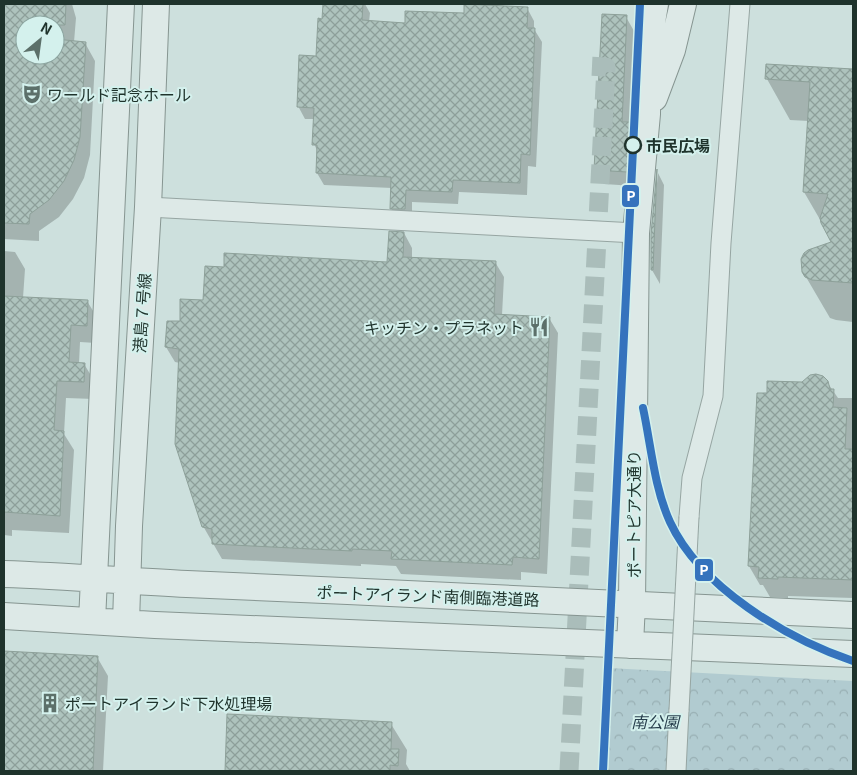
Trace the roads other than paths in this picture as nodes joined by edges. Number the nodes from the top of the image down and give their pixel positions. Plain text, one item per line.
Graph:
1 (121, 4) edge
2 (156, 4) edge
3 (655, 4) edge
4 (683, 4) edge
5 (740, 4) edge
6 (648, 114) junction
7 (148, 207) junction
8 (636, 233) junction
9 (4, 574) edge
10 (93, 578) junction
11 (128, 581) junction
12 (632, 603) junction
13 (853, 615) edge
14 (4, 616) edge
15 (92, 621) junction
16 (126, 623) junction
17 (630, 645) junction
18 (853, 654) edge
19 (676, 771) edge

1 - 10 street, 港島７号線
2 - 7 street, 港島７号線
3 - 6 street, ポートピア大通り
4 - 6 street, ポートピア大通り
5 - 19 street, bridge
6 - 8 street, ポートピア大通り
7 - 8 street
7 - 11 street, 港島７号線
8 - 12 street, ポートピア大通り
9 - 10 street, ポートアイランド南側臨港道路
10 - 11 street, ポートアイランド南側臨港道路
10 - 15 street, 港島７号線
11 - 12 street, ポートアイランド南側臨港道路
11 - 16 street, 港島７号線
12 - 13 street, ポートアイランド南側臨港道路
12 - 17 street, ポートピア大通り
14 - 15 street
15 - 16 street
16 - 17 street
17 - 18 street

